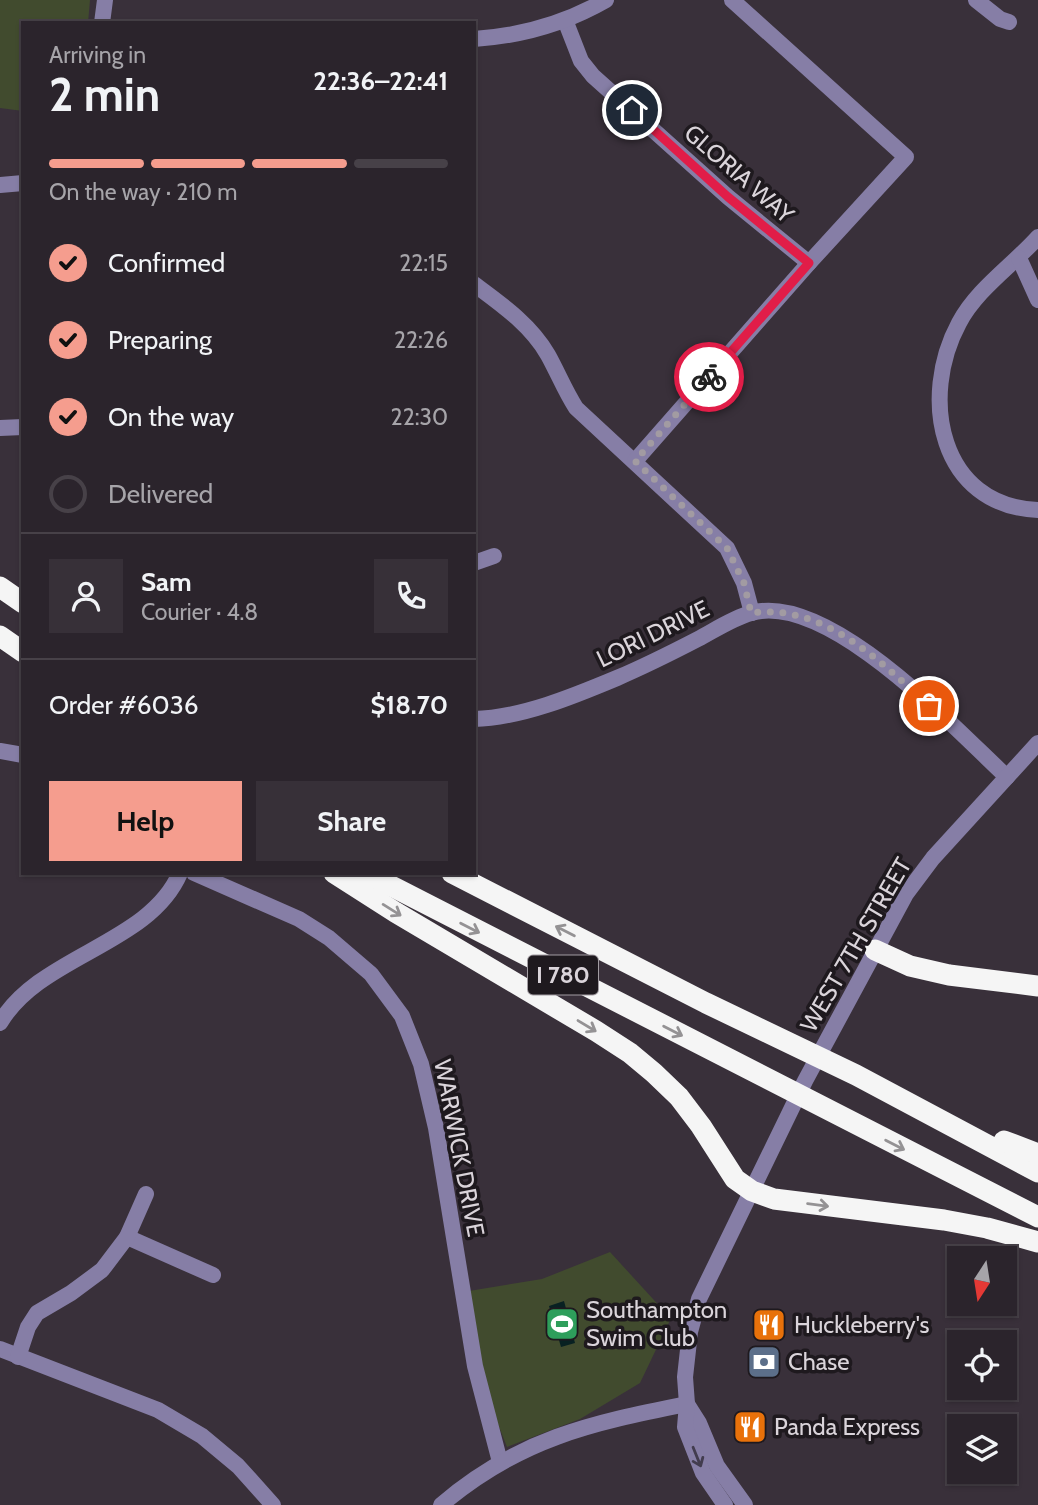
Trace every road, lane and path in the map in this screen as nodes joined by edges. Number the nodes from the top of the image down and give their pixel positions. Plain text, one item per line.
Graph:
1 (105, 0) edge
2 (606, 0) edge
3 (732, 0) edge
4 (976, 0) edge
5 (565, 20) junction
6 (102, 21) edge
7 (1009, 22) dead end
8 (476, 39) edge
9 (21, 183) edge
10 (0, 186) edge
11 (1038, 237) edge
12 (1019, 258) junction
13 (809, 263) junction
14 (476, 286) edge
15 (1038, 300) edge
16 (21, 427) edge
17 (0, 428) edge
18 (635, 461) junction
19 (1038, 510) edge
20 (494, 556) dead end
21 (476, 562) edge
22 (0, 587) edge
23 (21, 602) edge
24 (751, 613) junction
25 (0, 636) edge
26 (21, 651) edge
27 (476, 719) edge
28 (1038, 743) edge
29 (0, 751) edge
30 (21, 755) edge
31 (1007, 777) junction
32 (179, 875) edge
33 (199, 875) edge
34 (337, 875) edge
35 (370, 875) edge
36 (456, 875) edge
37 (876, 950) junction
38 (1038, 986) edge
39 (0, 1023) edge
40 (934, 1115) junction
41 (1038, 1154) edge
42 (1038, 1172) edge
43 (752, 1191) junction
44 (146, 1194) dead end
45 (1038, 1217) edge
46 (127, 1237) junction
47 (1038, 1242) edge
48 (213, 1275) dead end
49 (0, 1349) edge
50 (18, 1357) junction
51 (687, 1404) junction
52 (500, 1462) junction
53 (273, 1505) edge
54 (441, 1505) edge
55 (725, 1505) edge
56 (745, 1505) edge

1 - 6 street
2 - 5 street
3 - 13 street
4 - 7 street
5 - 8 street
5 - 13 street, GLORIA WAY
9 - 10 street
11 - 12 street
12 - 15 street
12 - 19 street
13 - 18 street
14 - 18 street
16 - 17 street
18 - 24 street
20 - 21 street
22 - 23 highway
24 - 27 street, LORI DRIVE
24 - 31 street, LORI DRIVE
25 - 26 highway
28 - 31 street, WEST 7TH STREET
29 - 30 street
31 - 37 street, WEST 7TH STREET
32 - 39 street
33 - 52 street, WARWICK DRIVE
34 -> 43 highway
35 -> 45 highway, I 780
40 -> 36 highway, I 780
37 - 38 highway
37 - 43 street, WEST 7TH STREET
40 - 41 highway
40 - 42 highway, I 780
43 -> 47 highway
43 - 51 street, WEST 7TH STREET
44 - 46 street
46 - 48 street
46 - 50 street
49 - 50 street
50 - 53 street
51 - 52 street
51 -> 55 street, WEST 7TH STREET
51 - 56 street
52 - 54 street

